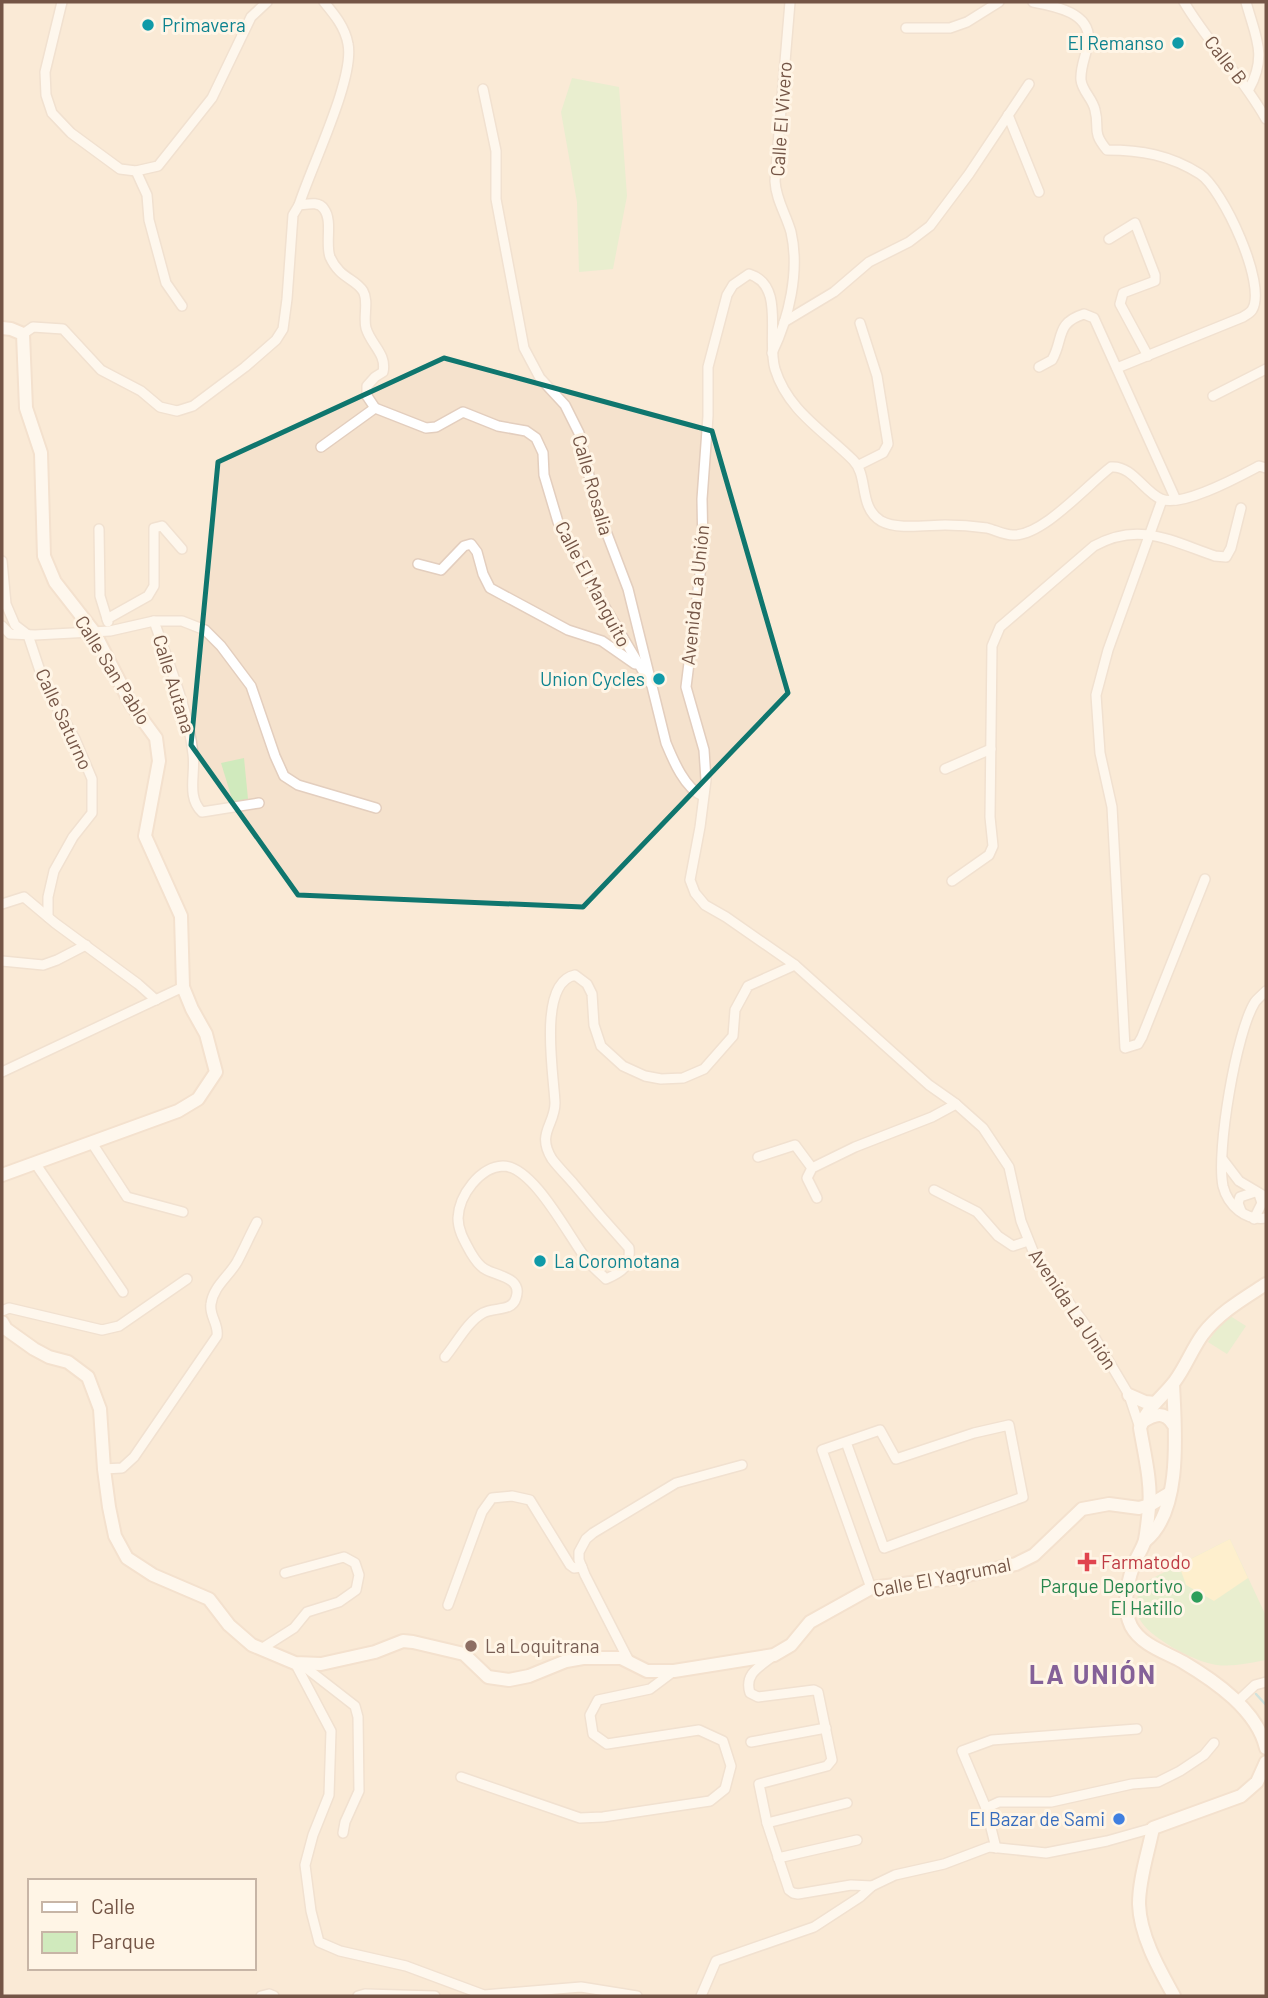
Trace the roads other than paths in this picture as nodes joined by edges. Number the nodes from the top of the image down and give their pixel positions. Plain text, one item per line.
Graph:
1 (62, 2) edge
2 (267, 2) edge
3 (324, 2) edge
4 (790, 2) edge
5 (999, 2) edge
6 (1033, 2) edge
7 (1184, 2) edge
8 (1246, 2) edge
9 (906, 28) dead end
10 (1028, 84) dead end
11 (483, 89) dead end
12 (1249, 89) junction
13 (1008, 115) junction
14 (1266, 119) edge
15 (135, 171) junction
16 (1039, 192) dead end
17 (299, 205) junction
18 (1109, 240) dead end
19 (182, 306) dead end
20 (785, 322) junction
21 (860, 323) dead end
22 (2, 328) edge
23 (23, 334) junction
24 (771, 355) junction
25 (1148, 356) junction
26 (1040, 367) dead end
27 (1117, 368) junction
28 (1266, 369) edge
29 (1213, 396) dead end
30 (375, 408) junction
31 (321, 447) dead end
32 (859, 465) junction
33 (1266, 468) edge
34 (1162, 500) junction
35 (1175, 500) junction
36 (1241, 508) dead end
37 (99, 529) dead end
38 (1150, 534) junction
39 (182, 549) dead end
40 (2, 561) edge
41 (418, 564) dead end
42 (107, 619) junction
43 (155, 621) junction
44 (2, 626) edge
45 (110, 631) junction
46 (94, 632) junction
47 (28, 635) junction
48 (641, 669) junction
49 (650, 683) junction
50 (991, 750) junction
51 (946, 769) dead end
52 (703, 796) junction
53 (260, 803) dead end
54 (376, 808) dead end
55 (1205, 879) dead end
56 (952, 881) dead end
57 (2, 904) edge
58 (48, 917) junction
59 (86, 945) junction
60 (2, 961) edge
61 (795, 965) junction
62 (183, 987) junction
63 (1266, 991) edge
64 (156, 1000) junction
65 (2, 1072) edge
66 (956, 1104) junction
67 (92, 1143) junction
68 (758, 1157) dead end
69 (1222, 1158) junction
70 (35, 1163) junction
71 (812, 1168) junction
72 (2, 1175) edge
73 (934, 1190) dead end
74 (1260, 1194) edge
75 (817, 1198) dead end
76 (183, 1212) dead end
77 (1241, 1213) junction
78 (1266, 1218) edge
79 (1254, 1219) junction
80 (257, 1222) dead end
81 (1028, 1241) junction
82 (187, 1279) dead end
83 (1266, 1284) edge
84 (123, 1292) dead end
85 (2, 1311) edge
86 (2, 1322) edge
87 (445, 1357) dead end
88 (1173, 1384) junction
89 (1129, 1395) junction
90 (1155, 1403) junction
91 (1173, 1424) junction
92 (1141, 1425) junction
93 (846, 1441) junction
94 (742, 1465) dead end
95 (1147, 1468) junction
96 (104, 1469) junction
97 (1173, 1471) junction
98 (1170, 1493) junction
99 (1150, 1505) junction
100 (1145, 1541) junction
101 (582, 1567) junction
102 (285, 1573) dead end
103 (871, 1588) junction
104 (448, 1605) dead end
105 (261, 1650) junction
106 (774, 1655) junction
107 (629, 1661) junction
108 (298, 1664) junction
109 (674, 1671) junction
110 (1266, 1682) edge
111 (1237, 1702) junction
112 (826, 1728) junction
113 (1137, 1729) dead end
114 (751, 1742) dead end
115 (1214, 1743) dead end
116 (1266, 1748) edge
117 (1266, 1762) edge
118 (461, 1777) dead end
119 (847, 1803) dead end
120 (986, 1808) junction
121 (767, 1823) junction
122 (1153, 1828) junction
123 (343, 1833) dead end
124 (857, 1840) dead end
125 (996, 1847) junction
126 (778, 1858) junction
127 (872, 1885) junction
128 (551, 1993) edge
129 (261, 1996) edge
130 (274, 1996) edge
131 (358, 1996) edge
132 (435, 1996) edge
133 (498, 1996) edge
134 (637, 1996) edge
135 (701, 1996) edge
136 (1174, 1996) edge

1 - 15 street
2 - 15 street
3 - 17 street
4 - 20 street, Calle El Vivero
5 - 9 street
6 - 25 street
7 - 12 street, Calle B
8 - 12 street
10 - 13 street
11 - 49 street, Calle Rosalia
12 - 14 street, Calle B
13 - 16 street
13 - 20 street
15 - 19 street
17 - 23 street
17 - 30 street
18 - 25 street
20 - 24 street, Calle El Vivero
21 - 32 street
22 - 23 street
23 - 46 street, Calle San Pablo
24 - 32 street, Avenida La Unión
24 - 52 street, Avenida La Unión
25 - 27 street
26 - 27 street
27 - 35 street
28 - 29 street
30 - 31 street
30 - 48 street, Calle El Manguito
32 - 34 street
33 - 35 street
34 - 35 street
34 - 38 street
36 - 38 street
37 - 42 street
38 - 50 street
38 - 55 street
39 - 42 street
40 - 47 street, Calle Saturno
41 - 48 street
42 - 45 street
43 - 45 street
43 - 53 street, Calle Autana
43 - 54 street
44 - 47 street
45 - 46 street
46 - 47 street
46 - 62 street, Calle San Pablo
47 - 58 street, Calle Saturno
48 - 49 street, Calle El Manguito
49 - 52 street, Calle Rosalia
50 - 51 street
50 - 56 street
52 - 61 street, Avenida La Unión
57 - 58 street
58 - 59 street
59 - 60 street
59 - 64 street
61 - 66 street, Avenida La Unión
61 - 87 street
62 - 64 street
62 - 67 street, Calle San Pablo
63 - 69 street
64 - 65 street
66 - 71 street
66 - 81 street, Avenida La Unión
67 - 70 street, Calle San Pablo
67 - 76 street
68 - 71 street
69 - 74 street
69 - 77 street
70 - 72 street, Calle San Pablo
70 - 84 street
71 - 75 street
73 - 81 street
74 - 77 street
74 - 79 street
77 - 79 street
78 - 79 street
80 - 96 street
81 - 89 street, Avenida La Unión
82 - 85 street
83 - 88 street
86 - 96 street
88 - 90 street
88 - 91 street, Avenida La Unión
89 - 90 street
89 - 92 street, Avenida La Unión
90 - 92 street
91 - 92 street
91 - 97 street, Avenida La Unión
92 - 95 street, Avenida La Unión
93 - 93 street
93 - 103 street
94 - 101 street
95 - 97 street
95 - 99 street, Avenida La Unión
96 - 105 street
97 - 98 street, Avenida La Unión
98 - 99 street
98 - 100 street, Avenida La Unión
99 - 100 street, Avenida La Unión
99 - 103 street, Calle El Yagrumal
100 - 111 street, Avenida La Unión
101 - 104 street
101 - 107 street
102 - 105 street
103 - 106 street, Calle El Yagrumal
105 - 108 street
106 - 109 street
106 - 112 street
107 - 108 street
107 - 109 street
108 - 123 street
108 - 133 street
109 - 118 street
110 - 111 street
111 - 116 street, Avenida La Unión
112 - 114 street
112 - 121 street
113 - 120 street
115 - 120 street
117 - 122 street
119 - 121 street
120 - 125 street
121 - 126 street
122 - 125 street
122 - 136 street
124 - 126 street
125 - 127 street
126 - 127 street
127 - 135 street
128 - 133 street
128 - 134 street
129 - 130 street
131 - 132 street

